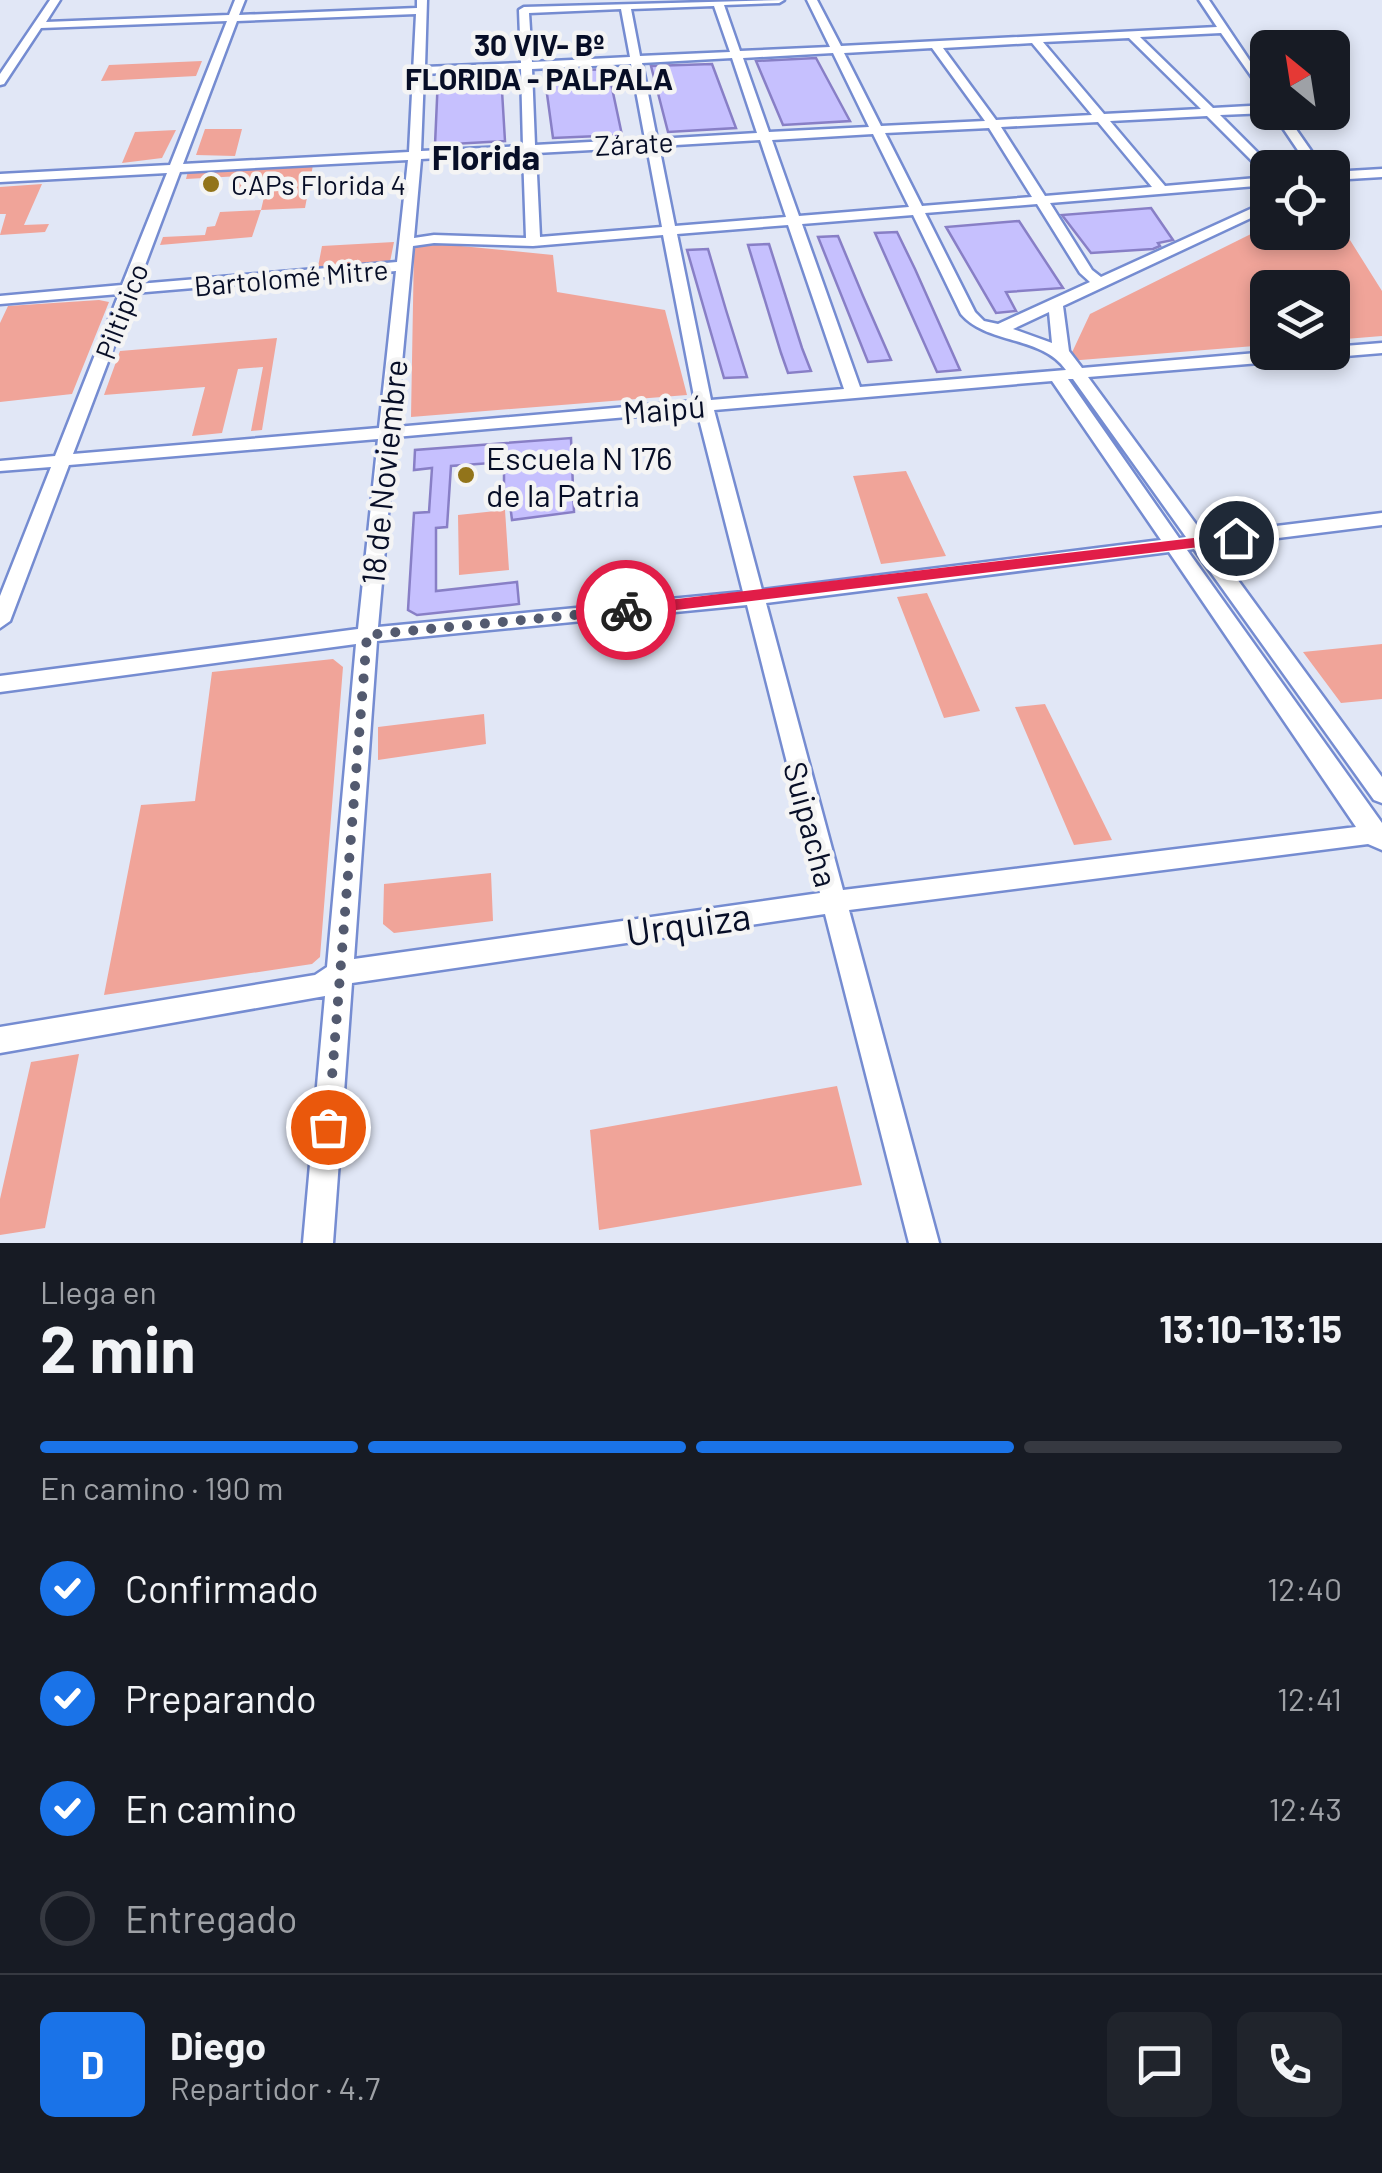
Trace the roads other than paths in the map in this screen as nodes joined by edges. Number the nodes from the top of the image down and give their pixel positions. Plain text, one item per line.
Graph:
1 (55, 0) edge
2 (240, 0) edge
3 (397, 0) edge
4 (779, 0) edge
5 (812, 0) edge
6 (1204, 0) edge
7 (718, 3) junction
8 (422, 5) edge
9 (625, 6) junction
10 (341, 12) junction
11 (234, 16) junction
12 (39, 25) junction
13 (1224, 30) junction
14 (1132, 35) junction
15 (1035, 40) junction
16 (936, 46) junction
17 (836, 50) junction
18 (734, 56) junction
19 (634, 61) junction
20 (524, 66) junction
21 (1250, 70) edge
22 (420, 71) junction
23 (0, 82) edge
24 (1250, 110) edge
25 (1208, 112) junction
26 (1101, 118) junction
27 (993, 124) junction
28 (878, 130) junction
29 (763, 137) junction
30 (651, 142) junction
31 (527, 150) junction
32 (1250, 152) edge
33 (415, 156) junction
34 (178, 166) junction
35 (1382, 173) edge
36 (1350, 175) edge
37 (0, 178) edge
38 (1250, 183) edge
39 (1162, 190) junction
40 (1043, 201) junction
41 (919, 211) junction
42 (1250, 213) edge
43 (794, 222) junction
44 (668, 232) junction
45 (533, 242) junction
46 (405, 243) junction
47 (403, 266) junction
48 (1100, 283) junction
49 (129, 291) junction
50 (0, 300) edge
51 (1056, 303) junction
52 (1000, 329) junction
53 (1382, 348) edge
54 (1350, 350) edge
55 (1061, 351) junction
56 (1250, 358) edge
57 (1076, 372) junction
58 (1056, 374) junction
59 (854, 394) junction
60 (704, 404) junction
61 (387, 433) junction
62 (61, 462) junction
63 (0, 466) edge
64 (1382, 519) edge
65 (1199, 543) junction
66 (1176, 546) junction
67 (752, 598) junction
68 (0, 620) edge
69 (367, 635) junction
70 (0, 684) edge
71 (1382, 794) edge
72 (1380, 838) edge
73 (832, 902) junction
74 (340, 972) junction
75 (0, 1040) edge
76 (318, 1243) edge
77 (924, 1243) edge

1 - 12 street
2 - 11 street, Piltipico
3 - 10 street
4 - 7 street
5 - 17 street
6 - 13 street
7 - 9 street
7 - 18 street
8 - 10 street
8 - 22 street, 18 de Noviembre
9 - 19 street, Suipacha
9 - 20 street
10 - 11 street
11 - 12 street
11 - 34 street, Piltipico
12 - 23 street
13 - 14 street
13 - 21 street
14 - 15 street
14 - 25 street
15 - 16 street
15 - 26 street
16 - 17 street
16 - 27 street
17 - 18 street
17 - 28 street
18 - 19 street
18 - 29 street
19 - 20 street
19 - 30 street, Suipacha
20 - 22 street
20 - 31 street
22 - 33 street, 18 de Noviembre
24 - 25 street, Zárate
25 - 26 street, Zárate
25 - 32 street
26 - 27 street, Zárate
26 - 39 street
27 - 28 street, Zárate
27 - 40 street
28 - 29 street, Zárate
28 - 41 street
29 - 30 street, Zárate
29 - 43 street
30 - 31 street, Zárate
30 - 44 street, Suipacha
31 - 33 street, Zárate
31 - 45 street
33 - 34 street, Zárate
33 - 46 street, 18 de Noviembre
34 - 37 street, Zárate
34 - 49 street, Piltipico
35 - 36 street
38 - 39 street
39 - 40 street
40 - 41 street
40 - 48 street
41 - 43 street
41 - 52 street
42 - 48 street
43 - 44 street
43 - 59 street
44 - 45 street
44 - 60 street, Suipacha
45 - 46 street
46 - 47 street, 18 de Noviembre
47 - 49 street, Bartolomé Mitre
47 - 61 street, 18 de Noviembre
48 - 51 street
49 - 50 street, Bartolomé Mitre
49 - 62 street, Piltipico
51 - 52 street
51 - 55 street
52 - 55 street
53 - 54 street, Maipú
55 - 57 street
56 - 57 street, Maipú
57 - 58 street, Maipú
57 - 65 street
58 - 59 street, Maipú
58 - 66 street
59 - 60 street, Maipú
60 - 61 street, Maipú
60 - 67 street, Suipacha
61 - 62 street, Maipú
61 - 69 street, 18 de Noviembre
62 - 63 street, Maipú
62 - 68 street, Piltipico
64 - 65 street
65 - 66 street
65 - 71 street
66 - 67 street
66 - 72 street
67 - 69 street
67 - 73 street, Suipacha
69 - 70 street
69 - 74 street, 18 de Noviembre
72 - 73 street, Urquiza
73 - 74 street, Urquiza
73 - 77 street, Suipacha
74 - 75 street, Urquiza
74 - 76 street, 18 de Noviembre

